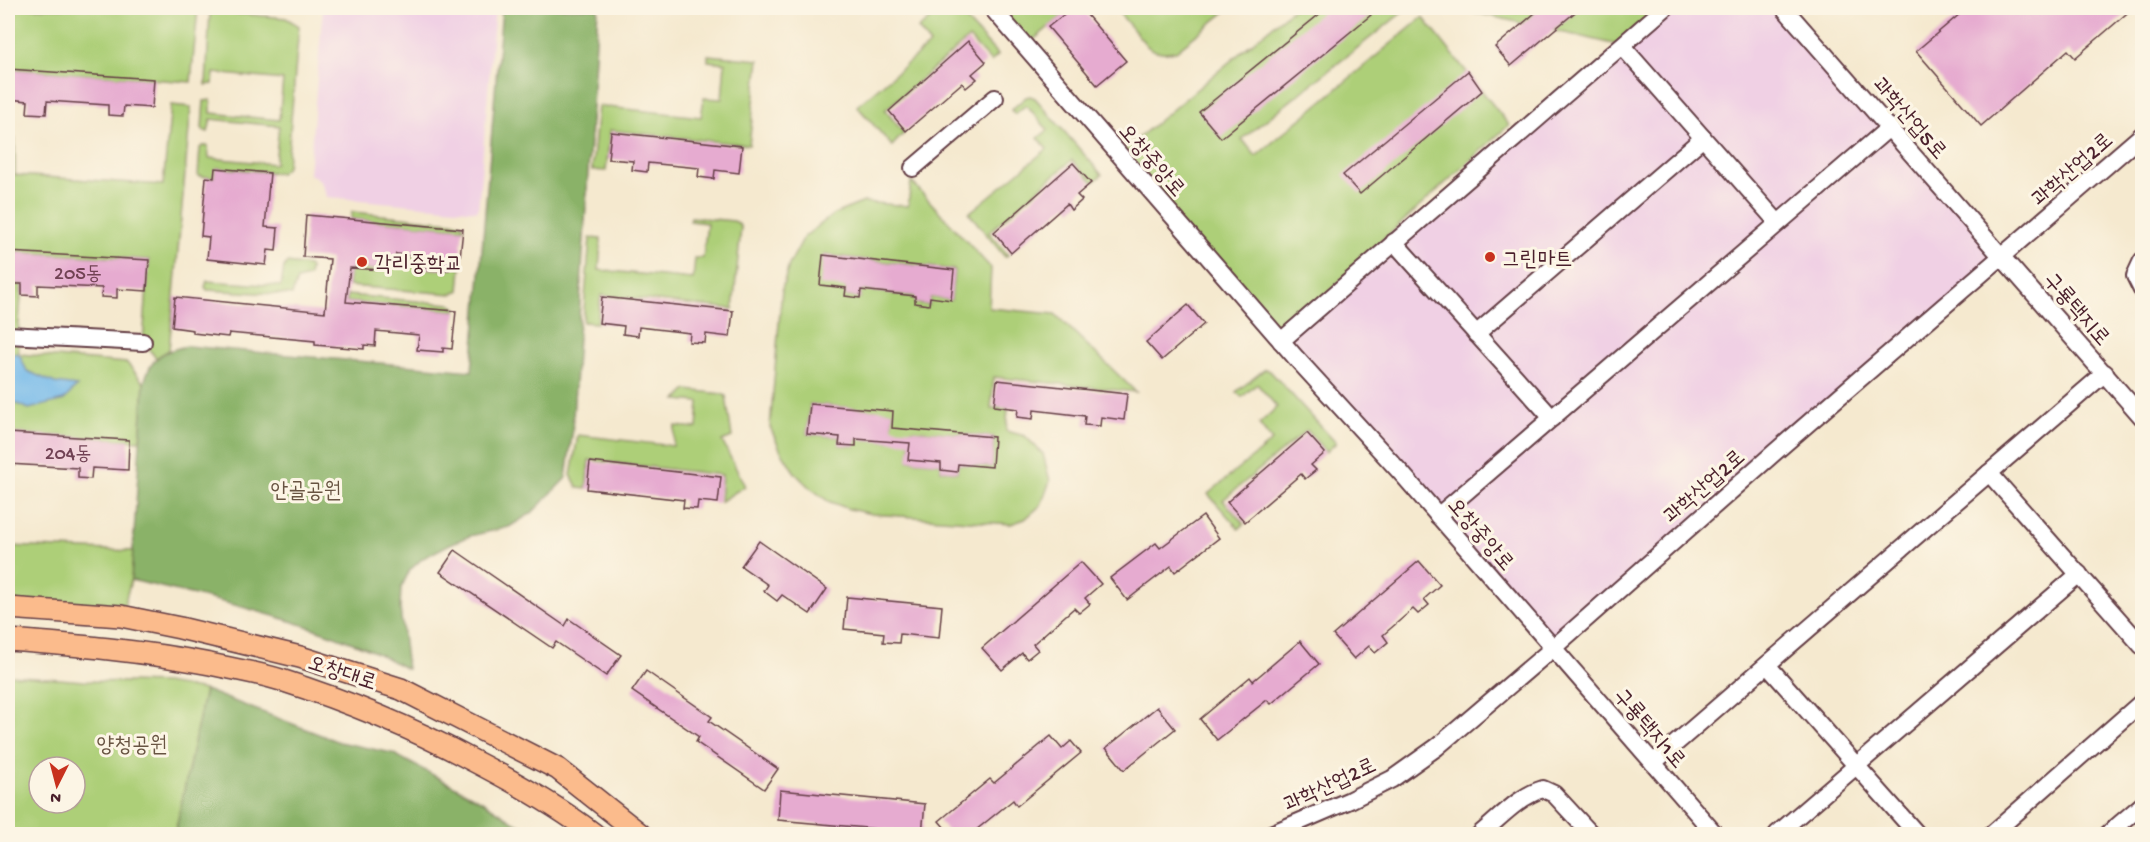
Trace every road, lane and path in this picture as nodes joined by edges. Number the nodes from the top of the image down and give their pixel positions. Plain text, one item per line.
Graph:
1 (992, 8) edge
2 (1665, 8) edge
3 (1784, 8) edge
4 (1622, 46) junction
5 (996, 98) dead end
6 (1890, 127) junction
7 (2142, 135) edge
8 (1703, 138) junction
9 (914, 168) dead end
10 (1778, 223) junction
11 (1394, 242) junction
12 (2003, 256) junction
13 (2142, 261) edge
14 (2142, 290) edge
15 (1476, 334) junction
16 (8, 335) edge
17 (1281, 341) junction
18 (143, 342) dead end
19 (2105, 373) junction
20 (2142, 417) edge
21 (1552, 418) junction
22 (1989, 473) junction
23 (1438, 516) junction
24 (2079, 574) junction
25 (8, 608) edge
26 (8, 640) edge
27 (2142, 646) edge
28 (1552, 649) junction
29 (1767, 665) junction
30 (2142, 702) edge
31 (1653, 763) junction
32 (1856, 766) junction
33 (2142, 804) edge
34 (594, 834) edge
35 (640, 834) edge
36 (1271, 834) edge
37 (1480, 834) edge
38 (1591, 834) edge
39 (1715, 834) edge
40 (1777, 834) edge
41 (1917, 834) edge
42 (1992, 834) edge
43 (2108, 834) edge

1 - 17 street, 오창중앙로
2 - 4 street
3 - 6 street, 과학산업5로
4 - 8 street
4 - 11 street
5 - 9 street
6 - 10 street
6 - 12 street, 과학산업5로
7 - 12 street, 과학산업2로
8 - 10 street
8 - 15 street
10 - 21 street
11 - 15 street
11 - 17 street
12 - 19 street, 구룡택지로
12 - 28 street, 과학산업2로
13 - 14 street
15 - 21 street
16 - 18 street
17 - 23 street, 오창중앙로
19 - 20 street, 구룡택지로
19 - 22 street
21 - 23 street
22 - 24 street
22 - 29 street
23 - 28 street, 오창중앙로
24 - 27 street
24 - 32 street
25 - 35 main road, 오창대로
26 - 34 main road, 오창대로
28 - 31 street, 구룡택지1로
28 - 36 street, 과학산업2로
29 - 31 street
29 - 32 street
30 - 42 street
31 - 39 street, 구룡택지1로
32 - 40 street
32 - 41 street
33 - 43 street
37 - 38 street

